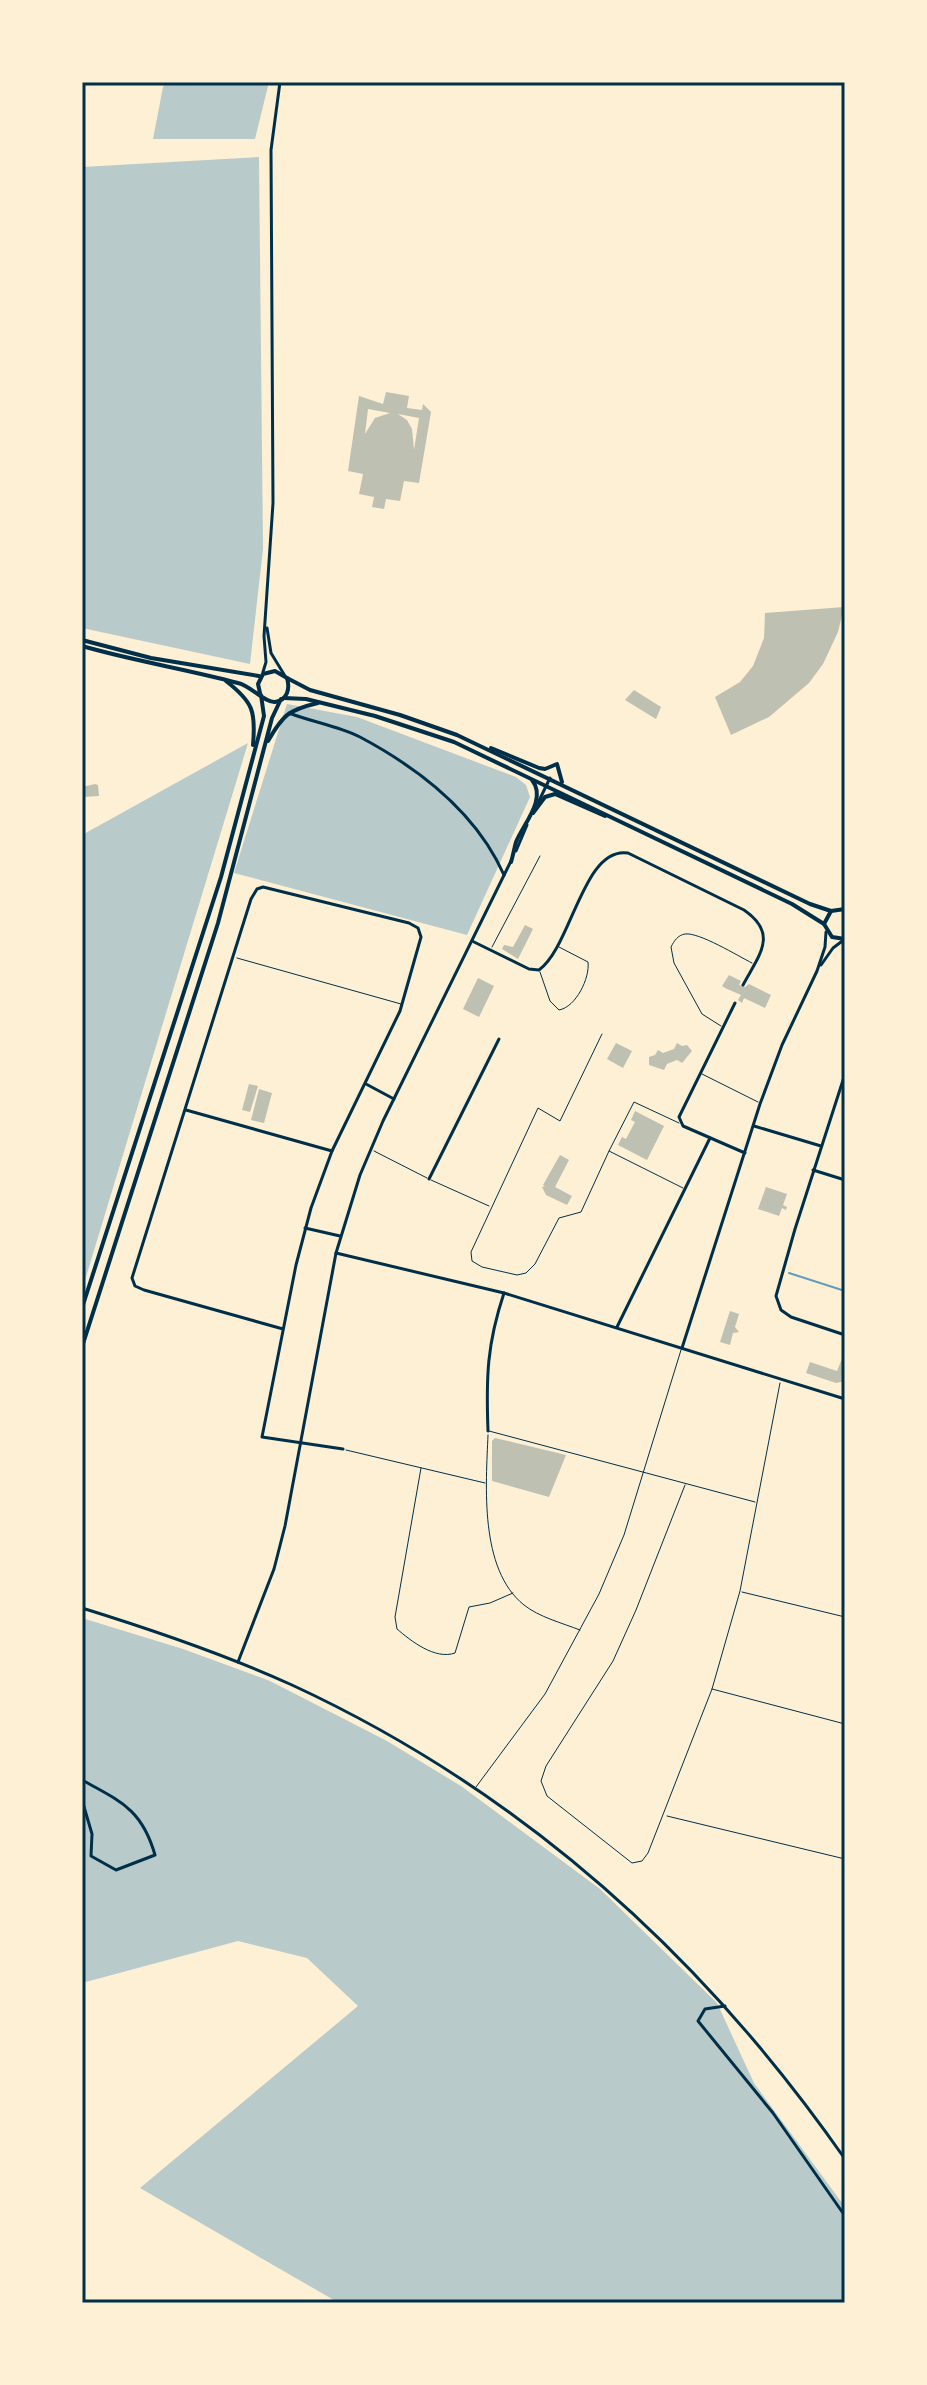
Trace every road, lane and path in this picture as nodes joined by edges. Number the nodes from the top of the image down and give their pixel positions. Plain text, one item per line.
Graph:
1 (280, 82) edge
2 (266, 624) junction
3 (82, 640) edge
4 (82, 646) edge
5 (262, 675) junction
6 (286, 677) junction
7 (224, 679) junction
8 (260, 694) junction
9 (283, 698) junction
10 (321, 703) junction
11 (289, 713) junction
12 (477, 744) junction
13 (264, 747) junction
14 (252, 755) junction
15 (526, 776) junction
16 (550, 778) junction
17 (564, 784) junction
18 (547, 785) junction
19 (533, 813) junction
20 (618, 820) junction
21 (540, 856) dead end
22 (511, 862) junction
23 (504, 875) junction
24 (845, 901) edge
25 (838, 909) junction
26 (845, 909) edge
27 (831, 911) junction
28 (824, 924) junction
29 (826, 932) junction
30 (845, 939) edge
31 (472, 941) junction
32 (559, 947) junction
33 (490, 950) junction
34 (234, 957) junction
35 (754, 964) junction
36 (539, 970) junction
37 (817, 971) junction
38 (743, 985) dead end
39 (735, 1003) dead end
40 (403, 1004) junction
41 (722, 1027) junction
42 (602, 1034) dead end
43 (499, 1039) dead end
44 (700, 1073) junction
45 (845, 1074) edge
46 (364, 1083) junction
47 (394, 1099) junction
48 (760, 1104) junction
49 (186, 1110) junction
50 (683, 1126) junction
51 (754, 1126) junction
52 (710, 1138) junction
53 (821, 1146) junction
54 (370, 1149) junction
55 (332, 1151) junction
56 (609, 1151) junction
57 (745, 1153) junction
58 (813, 1170) junction
59 (429, 1179) junction
60 (845, 1180) edge
61 (685, 1189) junction
62 (491, 1207) junction
63 (305, 1228) junction
64 (340, 1236) junction
65 (336, 1253) junction
66 (504, 1293) junction
67 (82, 1308) edge
68 (617, 1327) junction
69 (283, 1329) junction
70 (845, 1335) edge
71 (82, 1347) edge
72 (682, 1348) junction
73 (781, 1379) junction
74 (845, 1399) edge
75 (488, 1431) junction
76 (299, 1444) junction
77 (343, 1449) joint
78 (421, 1468) junction
79 (644, 1473) junction
80 (486, 1484) junction
81 (685, 1485) junction
82 (757, 1503) junction
83 (740, 1591) junction
84 (513, 1593) junction
85 (82, 1608) edge
86 (845, 1617) edge
87 (580, 1630) junction
88 (238, 1662) junction
89 (712, 1689) junction
90 (845, 1724) edge
91 (82, 1780) edge
92 (475, 1789) junction
93 (82, 1800) edge
94 (665, 1816) junction
95 (845, 1859) edge
96 (725, 2006) junction
97 (845, 2159) edge
98 (845, 2216) edge

1 - 2 street
2 - 5 street
2 - 6 street
3 - 5 main road
4 - 7 main road
5 - 6 main road
5 - 8 main road
6 - 9 main road
6 - 12 main road
7 - 8 main road
7 - 14 main road
8 - 9 main road
8 - 14 main road
9 - 10 main road
9 - 13 main road
10 - 11 main road
10 - 15 main road
11 - 13 main road
11 - 23 street
12 - 16 main road
12 - 17 main road
13 - 71 main road
14 - 67 main road
15 - 18 main road
15 - 22 main road
16 - 17 main road
16 - 18 street
17 - 27 main road
18 - 19 street
18 - 20 main road
19 - 20 main road
19 - 22 street
20 - 28 main road
21 - 33 lane
22 - 23 street
23 - 31 street
24 - 25 main road
25 - 26 main road
25 - 27 main road
27 - 28 main road
28 - 29 main road
29 - 30 main road
29 - 37 street
30 - 37 street
31 - 33 street
31 - 47 street
32 - 35 street
32 - 36 street
32 - 36 lane
33 - 36 street
34 - 40 lane
34 - 40 street
34 - 49 street
35 - 38 street
35 - 41 lane
37 - 48 street
39 - 41 street
40 - 46 street
41 - 44 street
42 - 62 lane
43 - 59 street
44 - 48 lane
44 - 50 street
45 - 53 street
46 - 47 street
46 - 55 street
47 - 54 street
48 - 51 street
49 - 55 street
49 - 69 street
50 - 52 street
50 - 56 lane
51 - 53 street
51 - 57 street
52 - 57 street
52 - 61 street
53 - 58 street
54 - 59 lane
54 - 64 street
55 - 63 street
56 - 61 lane
56 - 62 lane
57 - 72 street
58 - 60 street
58 - 70 street
59 - 62 lane
61 - 68 street
63 - 64 street
63 - 69 street
64 - 65 street
65 - 66 street
65 - 76 street
66 - 68 street
66 - 75 street
68 - 72 street
69 - 76 street
72 - 73 street
72 - 79 lane
73 - 74 street
73 - 82 lane
75 - 79 lane
75 - 80 lane
76 - 77 street
76 - 88 street
77 - 78 lane
78 - 80 lane
78 - 84 lane
79 - 81 lane
79 - 87 lane
80 - 84 lane
81 - 82 lane
81 - 94 lane
82 - 83 lane
83 - 86 lane
83 - 89 lane
84 - 87 lane
85 - 88 street
87 - 92 lane
88 - 92 street
89 - 90 lane
89 - 94 lane
91 - 93 street
92 - 96 street
94 - 95 lane
96 - 97 street
96 - 98 street

